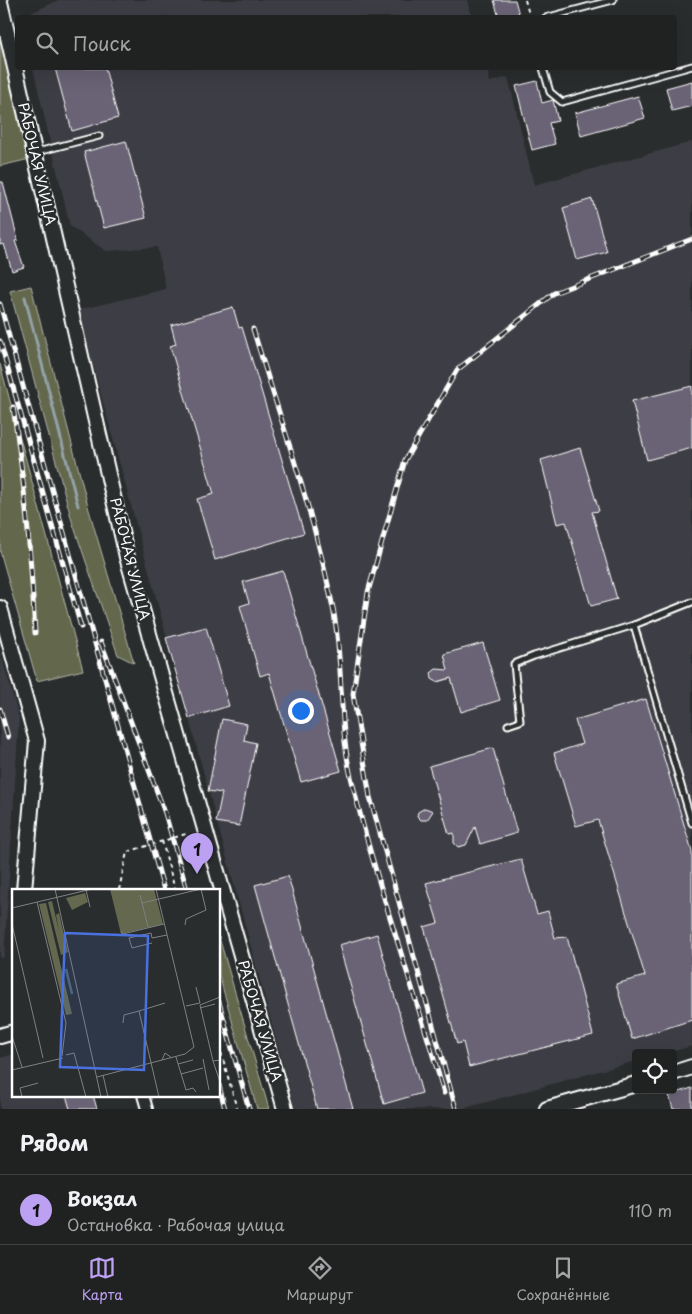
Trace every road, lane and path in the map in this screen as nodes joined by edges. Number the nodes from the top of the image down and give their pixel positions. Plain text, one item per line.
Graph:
1 (525, 0) edge
2 (613, 0) edge
3 (0, 2) edge
4 (529, 15) edge
5 (556, 15) edge
6 (15, 66) edge
7 (692, 66) edge
8 (16, 70) edge
9 (544, 70) edge
10 (99, 136) dead end
11 (35, 152) junction
12 (692, 602) edge
13 (0, 608) edge
14 (634, 625) junction
15 (508, 725) dead end
16 (692, 823) edge
17 (186, 834) dead end
18 (162, 841) junction
19 (24, 889) edge
20 (119, 889) edge
21 (175, 889) edge
22 (220, 1049) edge
23 (692, 1067) edge
24 (677, 1072) edge
25 (632, 1085) edge
26 (143, 1096) edge
27 (147, 1109) edge
28 (237, 1109) edge
29 (285, 1109) edge
30 (547, 1109) edge

1 - 4 path
2 - 5 lane
3 - 6 street, РАБОЧАЯ УЛИЦА
7 - 9 lane
8 - 11 street, РАБОЧАЯ УЛИЦА
10 - 11 lane
11 - 29 street, РАБОЧАЯ УЛИЦА
12 - 14 lane
13 - 19 street
14 - 15 lane
14 - 16 lane
17 - 18 path
18 - 20 path
18 - 21 path
22 - 28 path
23 - 24 street
25 - 30 street
26 - 27 street

